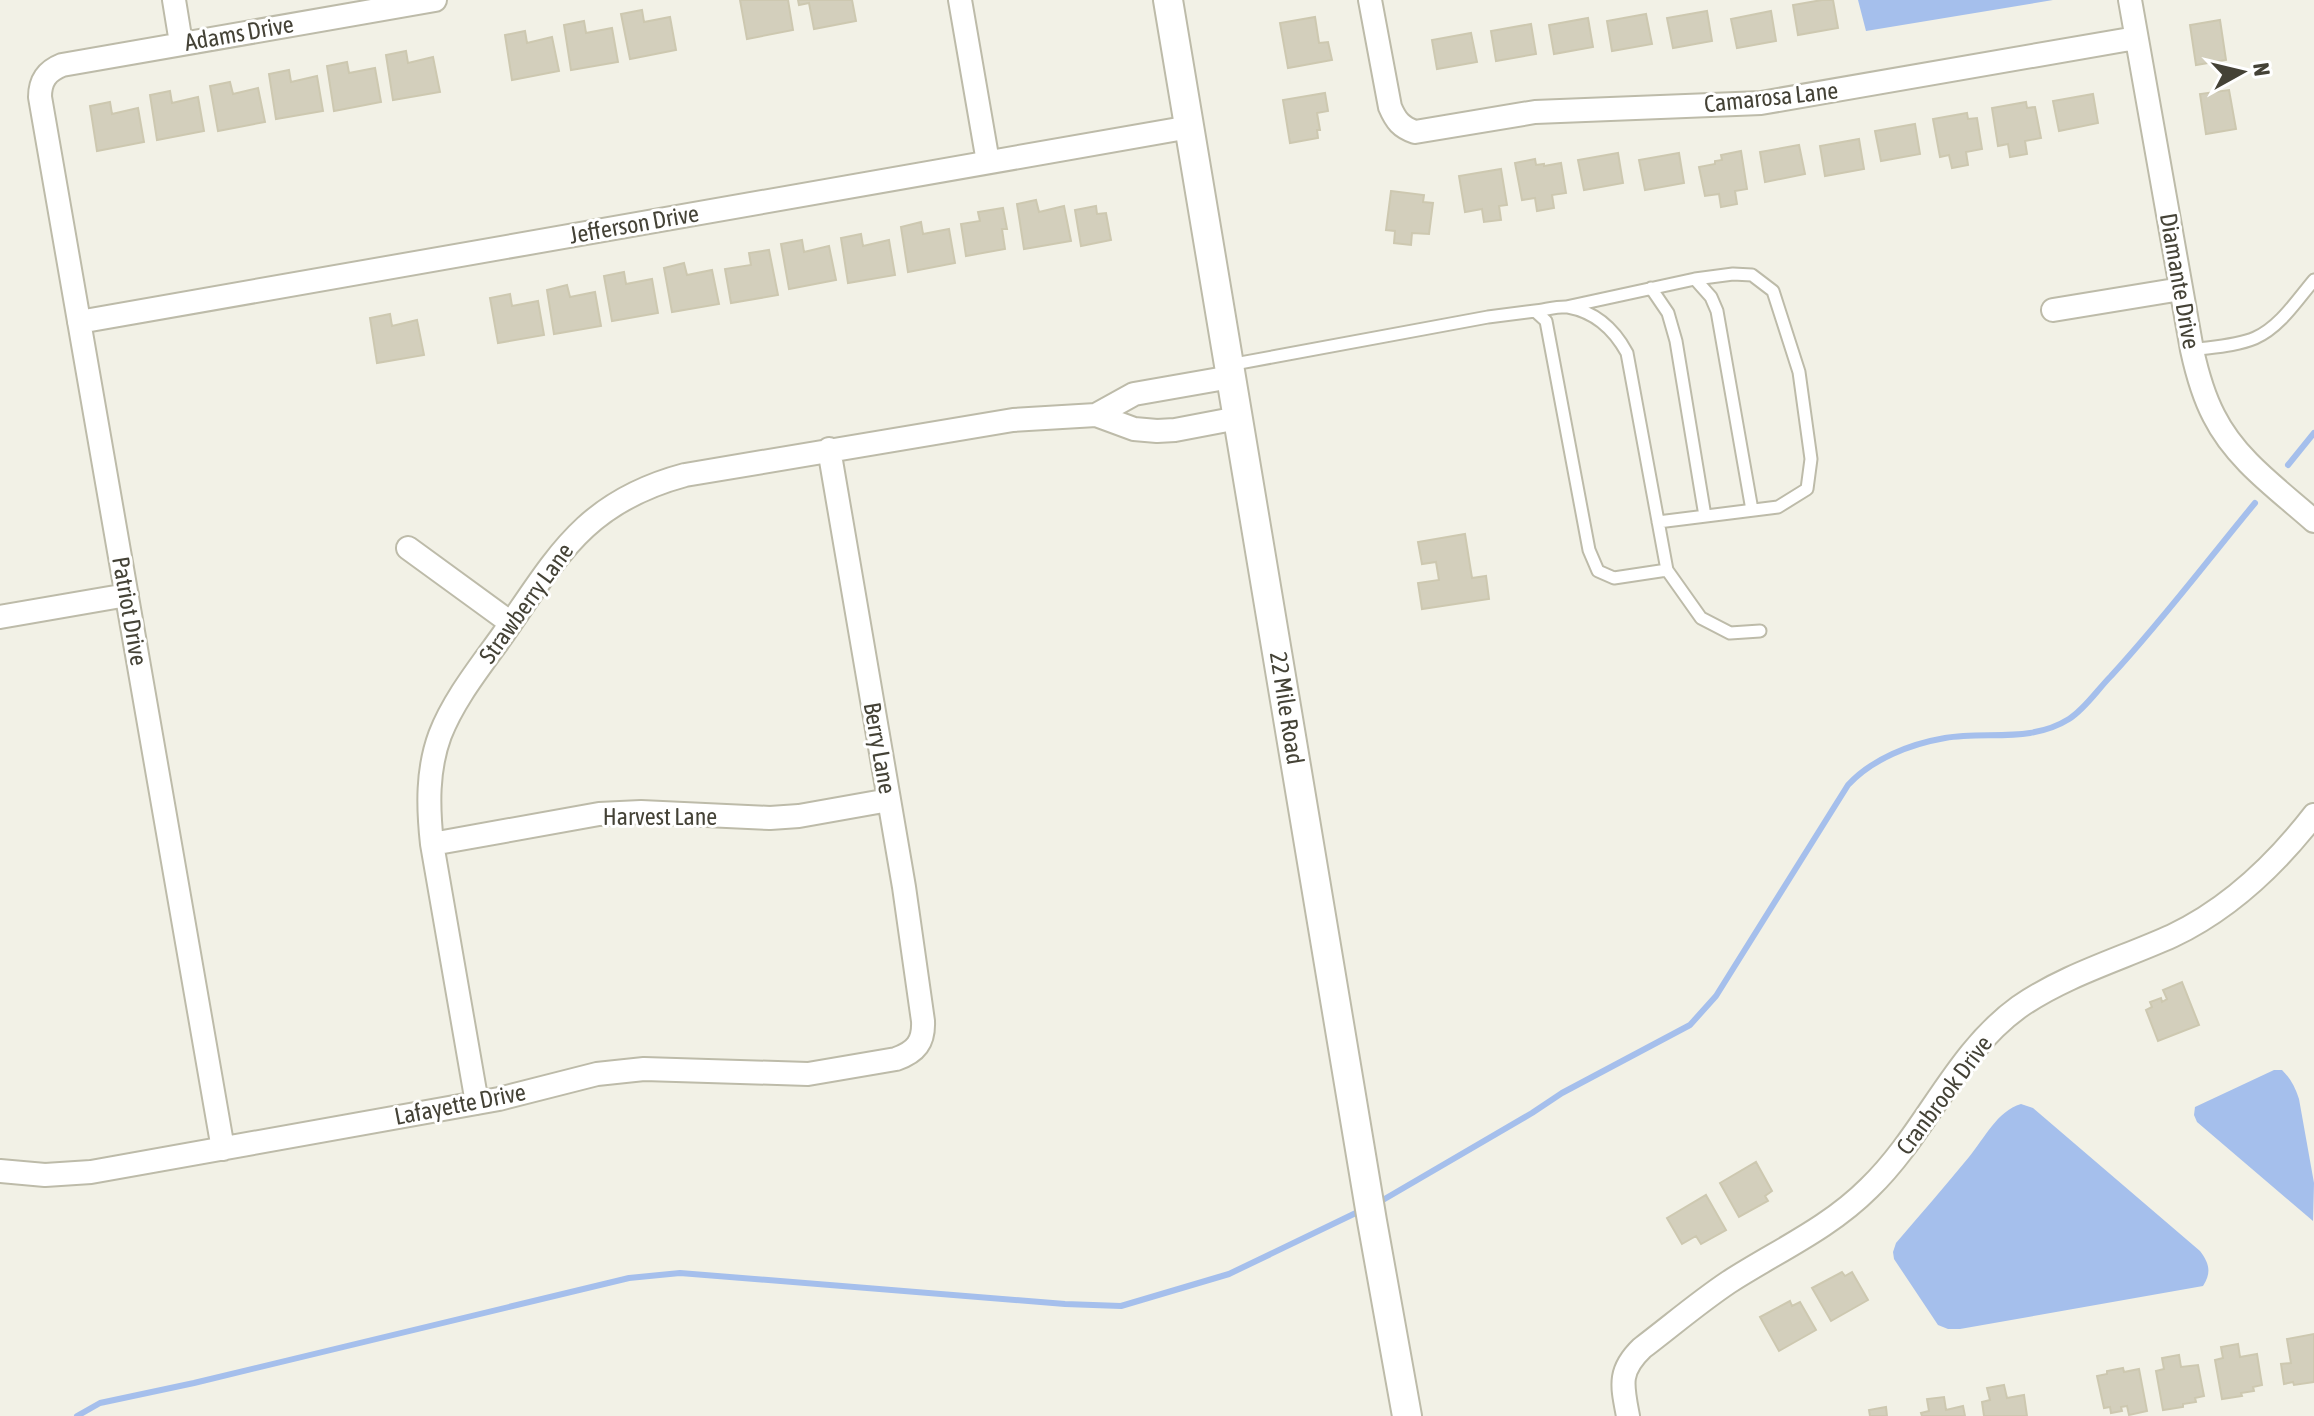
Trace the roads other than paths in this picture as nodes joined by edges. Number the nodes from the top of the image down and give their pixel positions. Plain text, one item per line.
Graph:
1 (174, 0) edge
2 (435, 0) edge
3 (960, 0) edge
4 (1168, 0) edge
5 (1370, 0) edge
6 (2130, 0) edge
7 (2136, 38) junction
8 (181, 43) junction
9 (46, 74) joint
10 (1190, 127) junction
11 (988, 162) junction
12 (1695, 279) junction
13 (2314, 280) edge
14 (1651, 288) junction
15 (2181, 289) junction
16 (1566, 307) junction
17 (2053, 310) dead end
18 (1535, 311) junction
19 (79, 322) junction
20 (2192, 350) junction
21 (1230, 371) junction
22 (1096, 415) junction
23 (1238, 418) junction
24 (829, 449) junction
25 (1752, 510) junction
26 (1705, 516) junction
27 (2314, 521) edge
28 (1658, 522) junction
29 (408, 548) dead end
30 (1667, 570) junction
31 (127, 595) junction
32 (0, 617) edge
33 (511, 623) junction
34 (1760, 631) dead end
35 (889, 800) junction
36 (2314, 815) edge
37 (432, 844) junction
38 (918, 1047) joint
39 (477, 1103) junction
40 (223, 1149) junction
41 (0, 1171) edge
42 (1407, 1416) edge
43 (1628, 1416) edge

1 - 8 street
2 - 8 street, Adams Drive
3 - 11 street
4 - 10 street, 22 Mile Road
5 - 7 street, Camarosa Lane
6 - 7 street, Diamante Drive
7 - 15 street, Diamante Drive
8 - 9 street, Adams Drive
9 - 19 street, Patriot Drive
10 - 11 street, Jefferson Drive
10 - 21 street, 22 Mile Road
11 - 19 street, Jefferson Drive
12 - 14 lane
12 - 25 lane
12 - 25 lane
13 - 20 lane
14 - 16 lane
14 - 26 lane
15 - 17 street
15 - 20 street, Diamante Drive
16 - 18 lane
16 - 28 lane
18 - 21 lane
18 - 30 lane
19 - 31 street, Patriot Drive
20 - 27 street, Diamante Drive
21 - 22 street, Strawberry Lane
21 - 23 street, 22 Mile Road
22 - 23 street, Strawberry Lane
22 - 24 street, Strawberry Lane
23 - 42 street, 22 Mile Road
24 - 33 street, Strawberry Lane
24 - 35 street, Berry Lane
25 - 26 lane
26 - 28 lane
28 - 30 lane
29 - 33 street
30 - 34 lane
31 - 32 street
31 - 40 street, Patriot Drive
33 - 37 street, Strawberry Lane
35 - 37 street, Harvest Lane
35 - 38 street, Berry Lane
36 - 43 street, Cranbrook Drive
37 - 39 street, Strawberry Lane
38 - 39 street, Lafayette Drive
39 - 40 street, Lafayette Drive
40 - 41 street, Lafayette Drive

